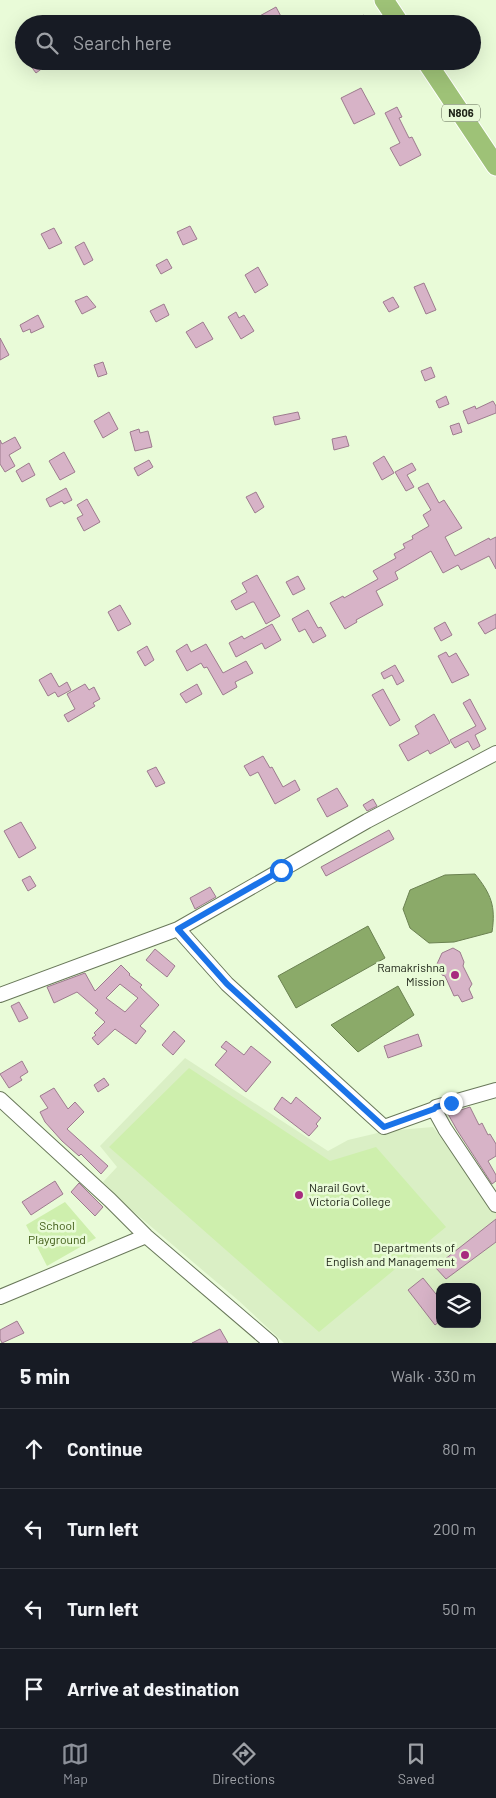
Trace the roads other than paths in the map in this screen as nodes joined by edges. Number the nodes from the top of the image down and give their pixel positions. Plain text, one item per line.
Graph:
1 (384, 0) edge
2 (394, 15) edge
3 (432, 70) edge
4 (496, 166) edge
5 (496, 753) edge
6 (178, 929) junction
7 (0, 995) edge
8 (496, 1090) edge
9 (0, 1099) edge
10 (434, 1109) junction
11 (496, 1205) edge
12 (146, 1236) junction
13 (0, 1297) edge
14 (271, 1343) edge

1 - 2 highway
3 - 4 highway, N806
5 - 6 street
6 - 7 street
6 - 10 street
8 - 10 street
9 - 12 street
10 - 11 street
12 - 13 street
12 - 14 street

